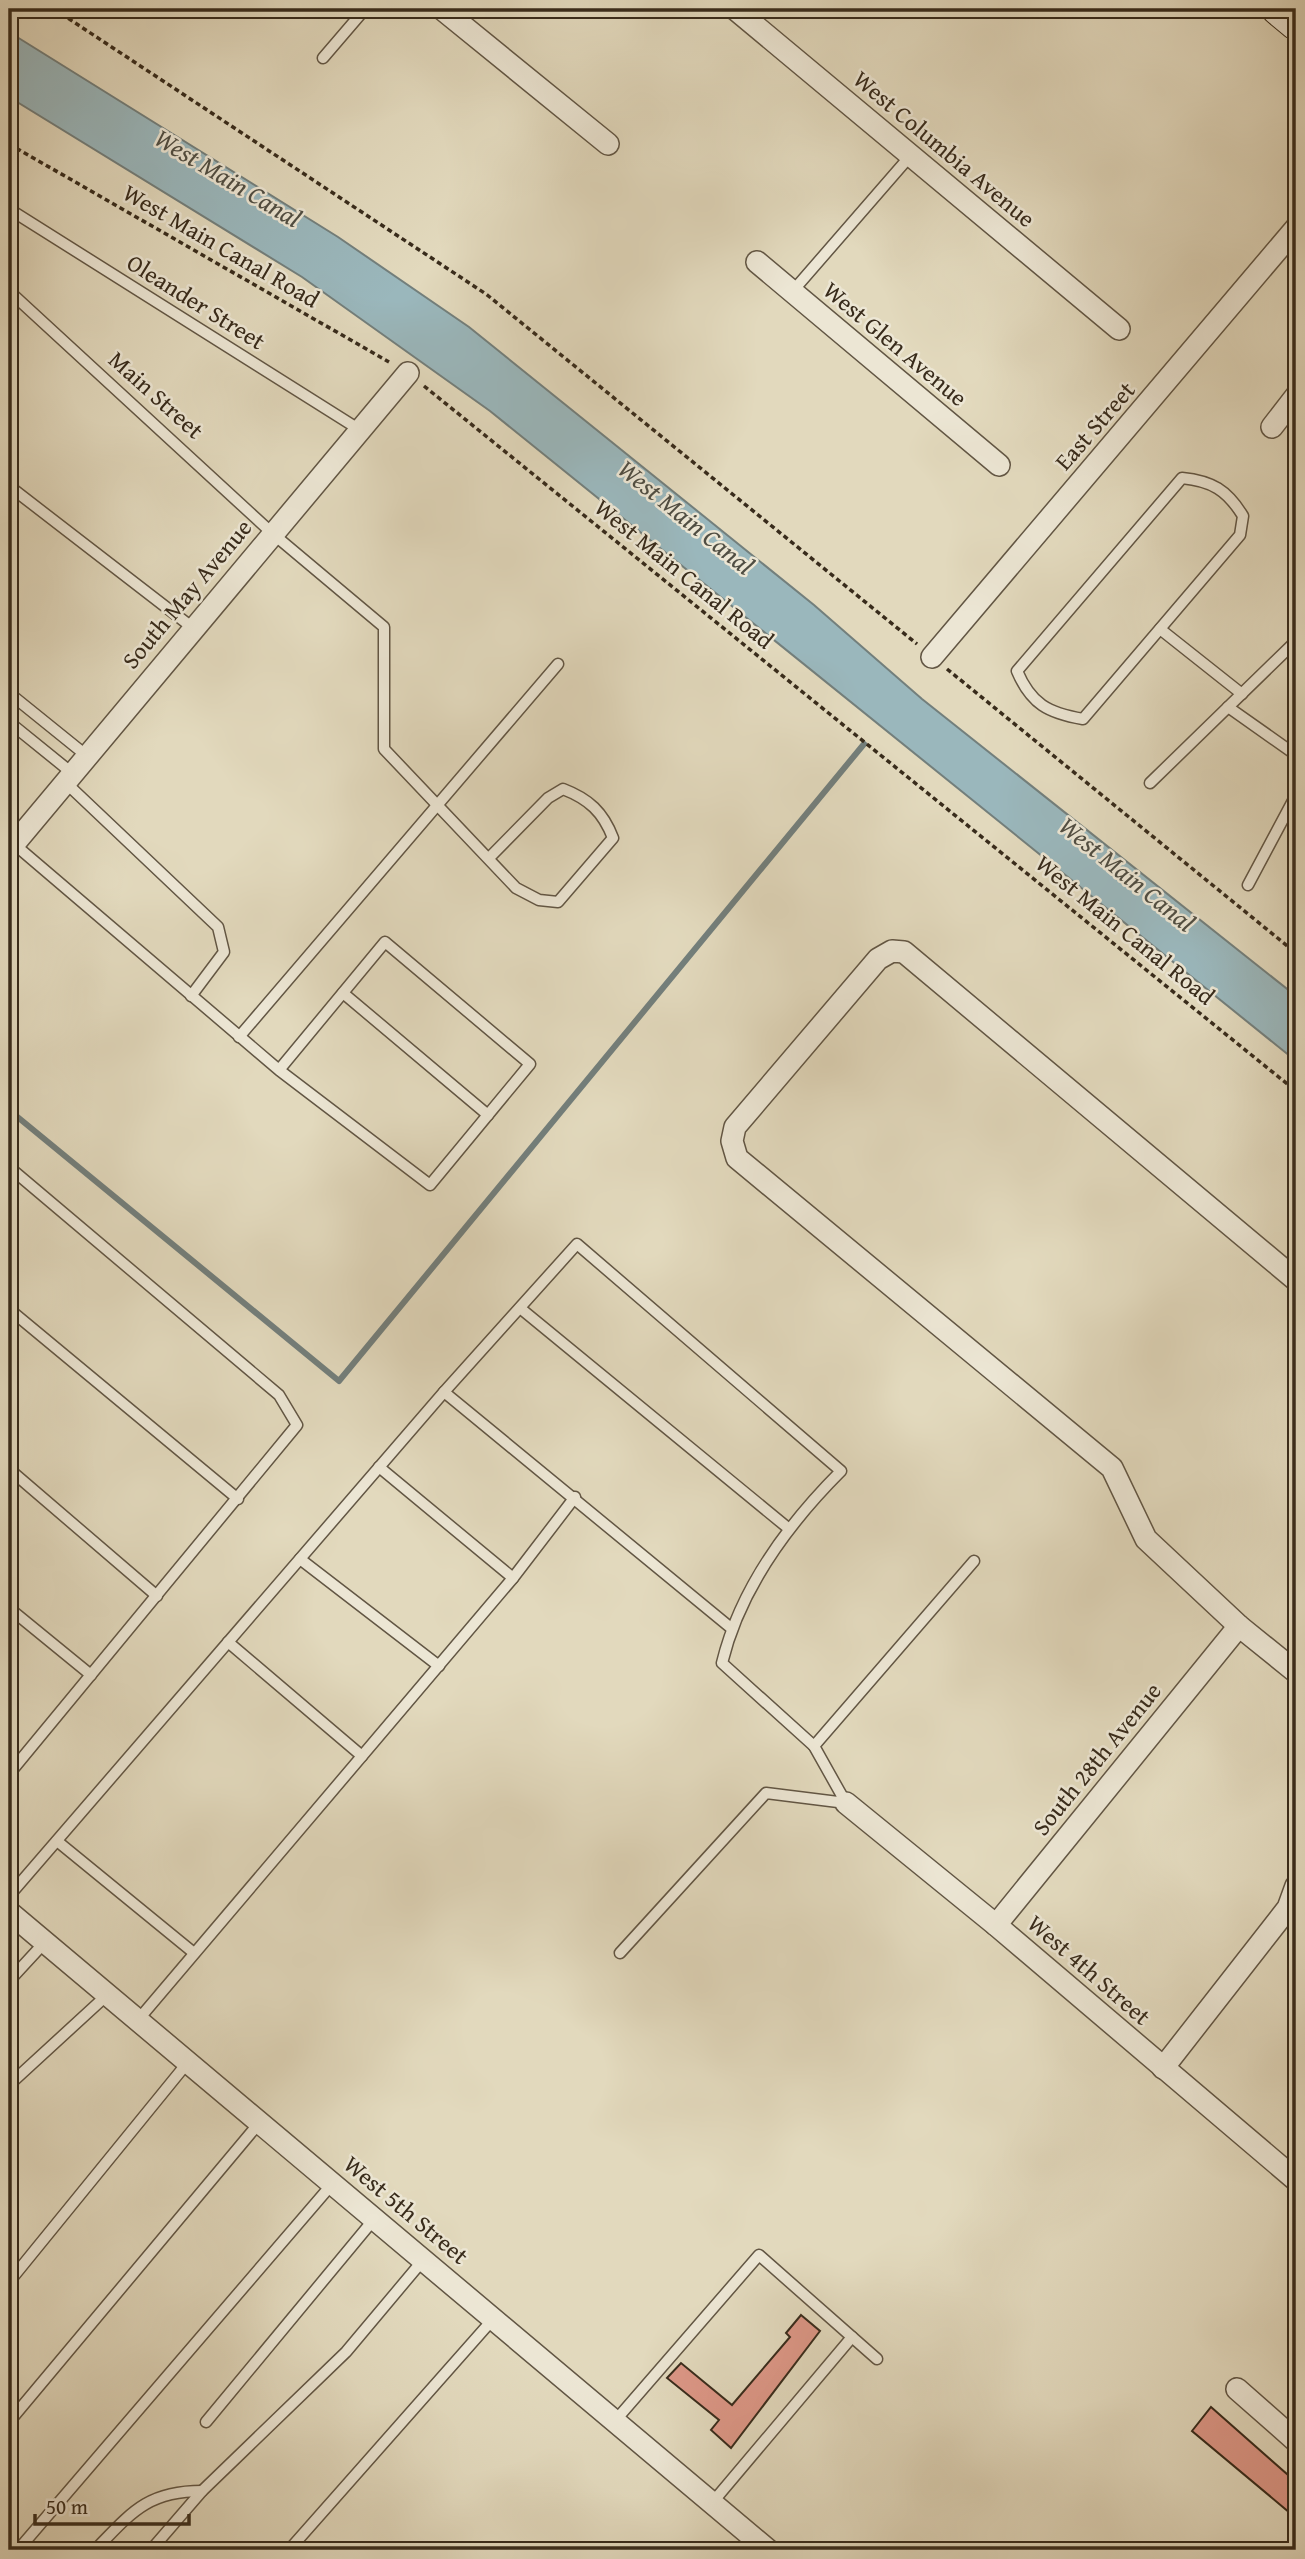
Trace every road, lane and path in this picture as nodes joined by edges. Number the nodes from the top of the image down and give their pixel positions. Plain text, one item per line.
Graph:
1 (54, 9) edge
2 (365, 9) edge
3 (442, 9) edge
4 (736, 9) edge
5 (1278, 9) edge
6 (1296, 24) edge
7 (323, 58) dead end
8 (9, 144) edge
9 (608, 144) dead end
10 (911, 155) junction
11 (9, 209) edge
12 (1296, 228) edge
13 (757, 262) dead end
14 (9, 290) edge
15 (792, 292) junction
16 (1119, 329) dead end
17 (408, 373) junction
18 (1296, 396) edge
19 (1272, 427) dead end
20 (360, 430) junction
21 (999, 465) dead end
22 (9, 486) edge
23 (272, 533) junction
24 (193, 628) junction
25 (1160, 629) junction
26 (1296, 641) edge
27 (932, 657) junction
28 (558, 664) dead end
29 (9, 693) edge
30 (1242, 694) junction
31 (1228, 707) junction
32 (9, 722) edge
33 (1296, 755) edge
34 (87, 756) junction
35 (68, 778) junction
36 (1150, 783) dead end
37 (1296, 795) edge
38 (438, 804) junction
39 (11, 847) edge
40 (490, 857) junction
41 (1248, 885) dead end
42 (1296, 953) edge
43 (343, 993) junction
44 (191, 996) junction
45 (239, 1037) junction
46 (279, 1070) junction
47 (1296, 1091) edge
48 (488, 1115) junction
49 (9, 1167) edge
50 (1296, 1280) edge
51 (9, 1308) edge
52 (520, 1308) junction
53 (444, 1392) junction
54 (379, 1467) junction
55 (9, 1469) edge
56 (575, 1497) junction
57 (238, 1499) junction
58 (788, 1528) junction
59 (300, 1559) junction
60 (974, 1561) dead end
61 (513, 1578) junction
62 (158, 1596) junction
63 (9, 1608) edge
64 (1239, 1626) junction
65 (731, 1628) junction
66 (228, 1642) junction
67 (439, 1665) junction
68 (1296, 1672) edge
69 (92, 1675) junction
70 (814, 1746) junction
71 (362, 1756) junction
72 (9, 1774) edge
73 (846, 1803) junction
74 (57, 1841) junction
75 (1296, 1886) edge
76 (9, 1896) edge
77 (9, 1912) edge
78 (996, 1925) junction
79 (44, 1942) junction
80 (194, 1953) junction
81 (620, 1953) dead end
82 (9, 1981) edge
83 (107, 1995) junction
84 (138, 2020) junction
85 (188, 2062) junction
86 (1163, 2068) junction
87 (9, 2085) edge
88 (260, 2122) junction
89 (1296, 2180) edge
90 (332, 2183) junction
91 (375, 2218) junction
92 (424, 2259) junction
93 (9, 2282) edge
94 (494, 2318) junction
95 (852, 2337) junction
96 (877, 2359) dead end
97 (1237, 2389) dead end
98 (615, 2421) junction
99 (9, 2422) edge
100 (206, 2422) dead end
101 (1296, 2441) edge
102 (202, 2491) junction
103 (712, 2504) junction
104 (18, 2550) edge
105 (95, 2550) edge
106 (151, 2550) edge
107 (289, 2550) edge
108 (768, 2550) edge

1 - 27 path
2 - 7 lane
3 - 9 street
4 - 10 street, West Columbia Avenue
5 - 6 main road
8 - 17 path, West Main Canal Road
10 - 15 lane
10 - 16 street, West Columbia Avenue
11 - 20 lane, Oleander Street
12 - 27 street, East Street
13 - 15 street, West Glen Avenue
14 - 23 lane, Main Street
15 - 21 street, West Glen Avenue
17 - 20 street, South May Avenue
17 - 47 path, West Main Canal Road
18 - 19 street
20 - 23 street, South May Avenue
22 - 24 lane
23 - 24 street, South May Avenue
23 - 38 lane, Main Street
24 - 34 street, South May Avenue
25 - 25 lane
25 - 30 lane
26 - 30 lane
27 - 42 path
28 - 38 lane
29 - 34 lane
30 - 31 lane
31 - 33 lane
31 - 36 lane
32 - 35 lane
34 - 35 street, South May Avenue
35 - 39 street, South May Avenue
35 - 44 lane
37 - 41 lane
38 - 40 lane, Main Street
38 - 45 lane
39 - 44 lane
40 - 40 lane, Main Street
43 - 46 lane
43 - 48 lane
43 - 48 lane
44 - 45 lane
45 - 46 lane
46 - 48 lane
49 - 57 lane
50 - 64 street
51 - 57 lane
52 - 53 lane
52 - 58 lane
52 - 58 lane
53 - 54 lane
53 - 56 lane
54 - 59 lane
54 - 61 lane
55 - 62 lane
56 - 61 lane
56 - 65 lane
57 - 62 lane
58 - 65 lane
59 - 66 lane
59 - 67 lane
60 - 70 lane
61 - 67 lane
62 - 69 lane
63 - 69 lane
64 - 68 street
64 - 78 street, South 28th Avenue
65 - 70 lane
66 - 71 lane
66 - 74 lane
67 - 71 lane
69 - 72 lane
70 - 73 lane
71 - 80 lane
73 - 78 street, West 4th Street
73 - 81 lane
74 - 76 lane
74 - 80 lane
75 - 86 street
77 - 79 street, West 5th Street
78 - 86 street, West 4th Street
79 - 82 lane
79 - 83 street, West 5th Street
80 - 84 lane
83 - 84 street, West 5th Street
83 - 87 lane
84 - 85 street, West 5th Street
85 - 88 street, West 5th Street
85 - 93 lane
86 - 89 street, West 4th Street
88 - 90 street, West 5th Street
88 - 99 lane
90 - 91 street, West 5th Street
90 - 104 lane
91 - 92 street, West 5th Street
91 - 100 lane
92 - 94 street, West 5th Street
92 - 102 lane
94 - 98 street, West 5th Street
94 - 107 lane
95 - 96 lane
95 - 98 lane
95 - 103 lane
97 - 101 street
98 - 103 street, West 5th Street
102 - 105 lane
102 - 106 lane
103 - 108 street, West 5th Street

